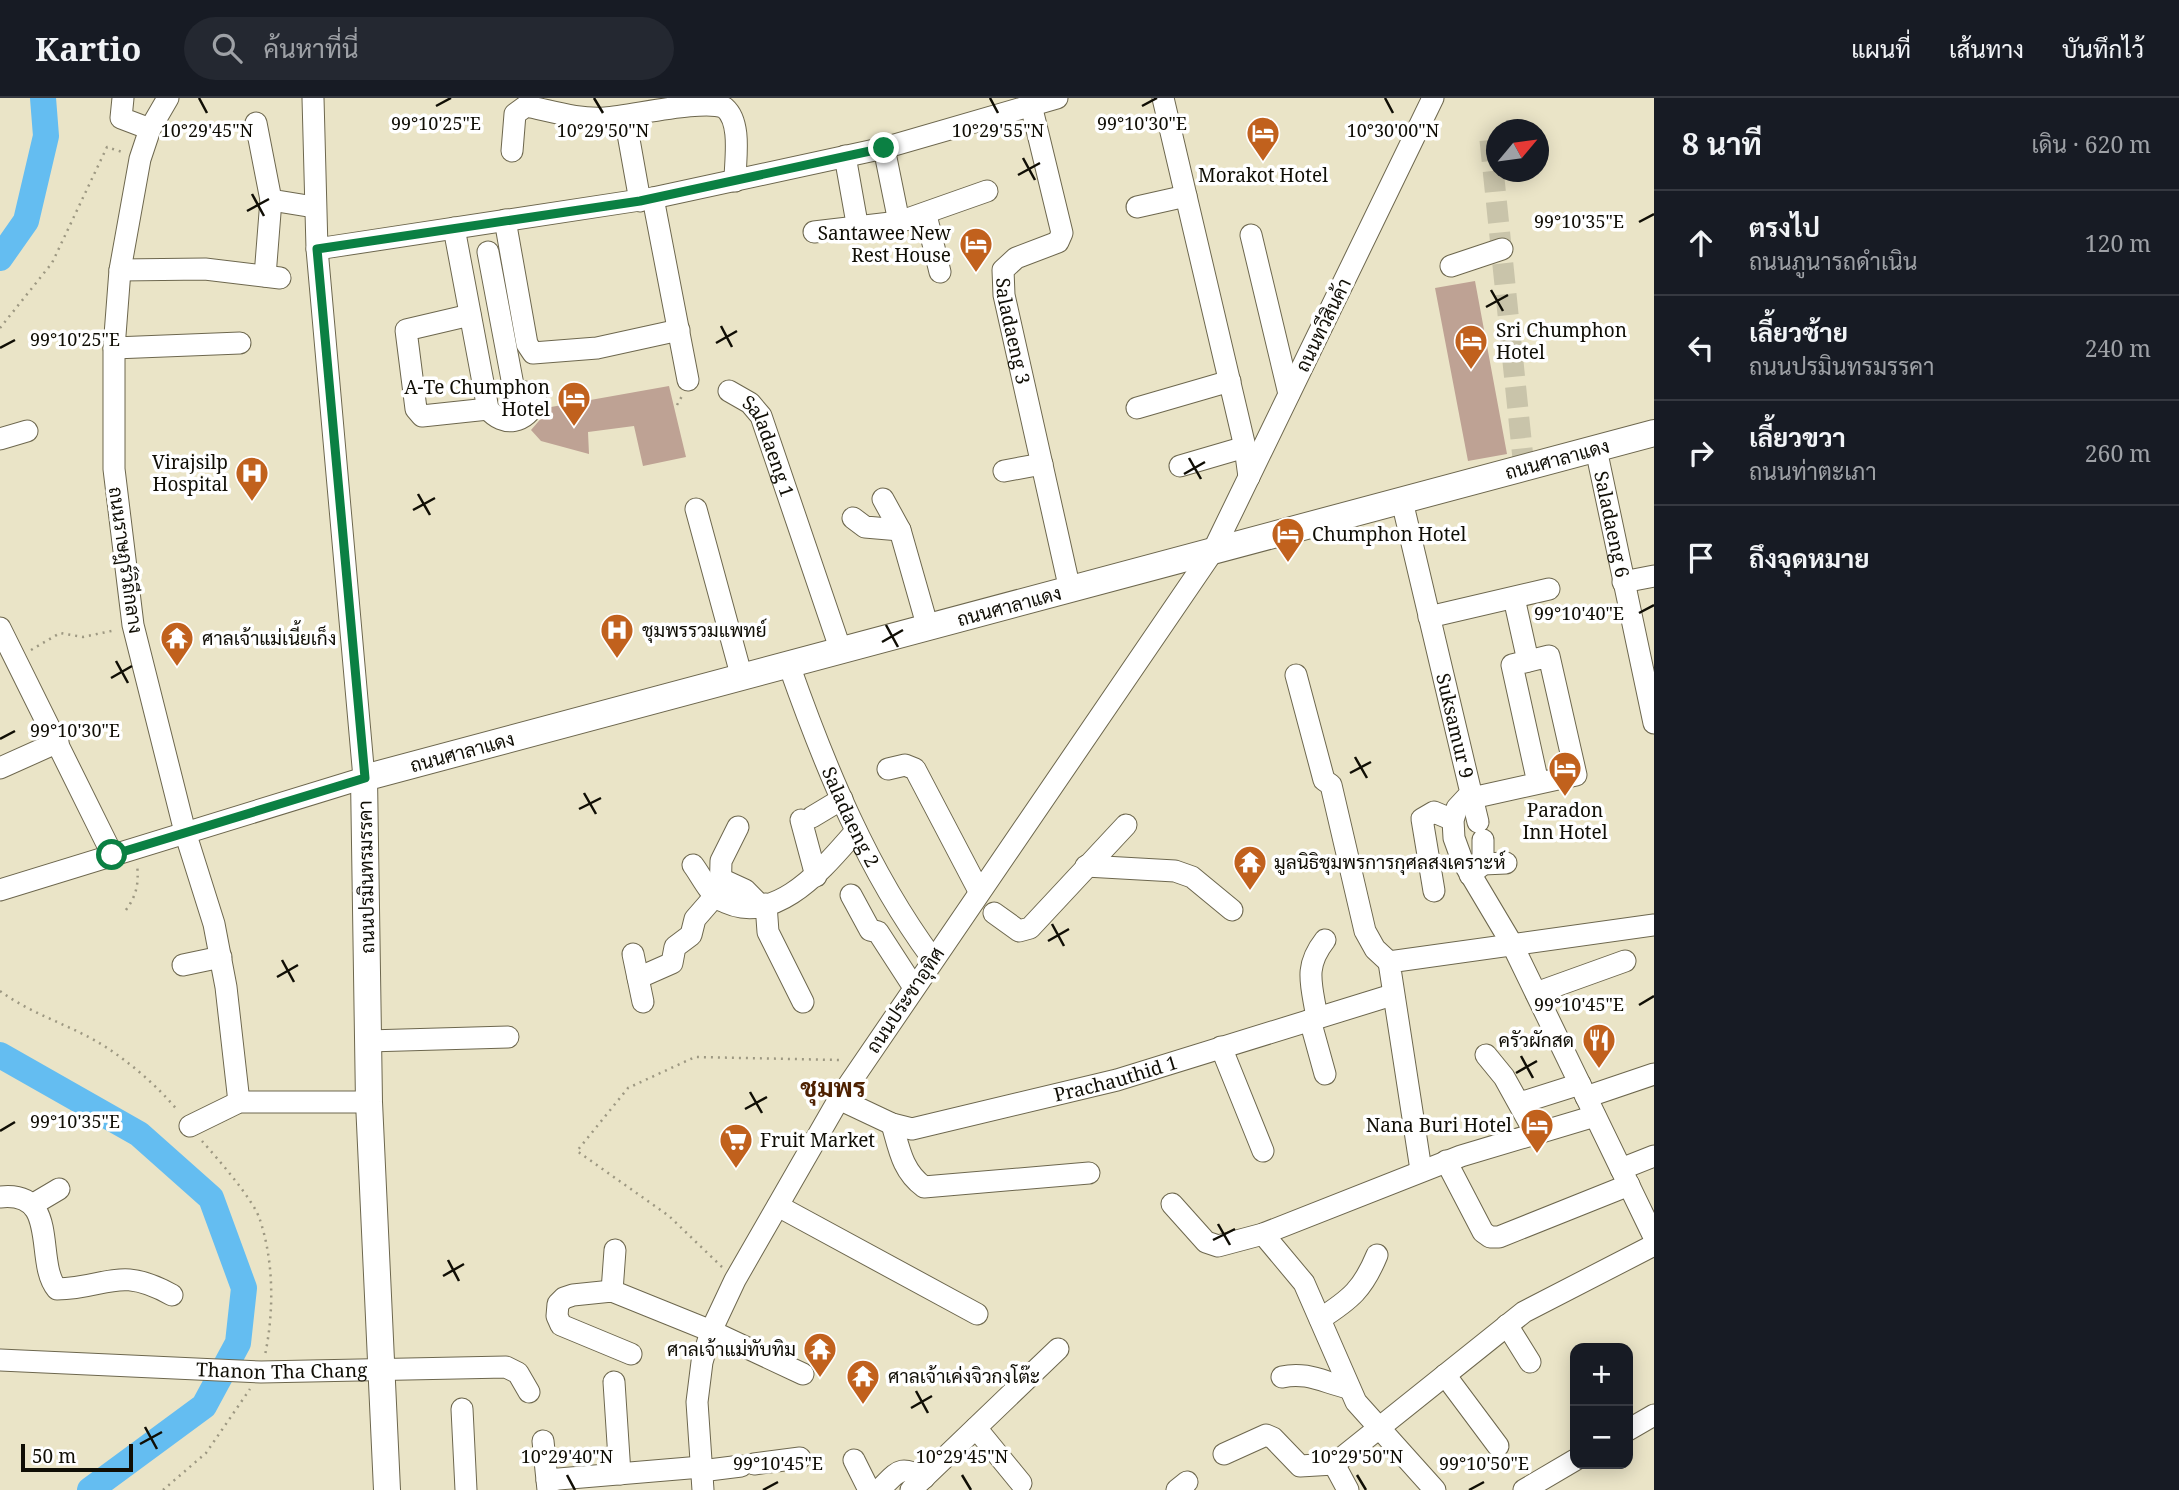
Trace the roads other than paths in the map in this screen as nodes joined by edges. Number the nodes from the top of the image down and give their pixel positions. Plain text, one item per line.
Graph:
1 (123, 98) edge
2 (147, 98) edge
3 (168, 98) edge
4 (313, 98) edge
5 (1057, 98) edge
6 (1163, 98) edge
7 (1433, 98) edge
8 (1020, 104) edge
9 (625, 117) junction
10 (256, 123) dead end
11 (153, 125) junction
12 (884, 148) junction
13 (512, 151) dead end
14 (845, 156) junction
15 (735, 181) junction
16 (987, 191) dead end
17 (1186, 196) junction
18 (647, 199) junction
19 (271, 200) junction
20 (314, 207) junction
21 (1137, 207) dead end
22 (926, 215) junction
23 (505, 220) junction
24 (899, 222) junction
25 (454, 228) junction
26 (858, 229) junction
27 (814, 232) dead end
28 (1251, 235) dead end
29 (317, 249) junction
30 (1502, 250) dead end
31 (488, 253) dead end
32 (1451, 266) dead end
33 (120, 270) junction
34 (940, 272) dead end
35 (503, 301) junction
36 (470, 310) junction
37 (679, 330) junction
38 (240, 343) dead end
39 (114, 348) junction
40 (688, 380) dead end
41 (1230, 381) junction
42 (729, 391) dead end
43 (1289, 394) junction
44 (1137, 408) dead end
45 (488, 409) junction
46 (27, 431) dead end
47 (1654, 433) edge
48 (0, 439) edge
49 (1245, 447) junction
50 (1596, 449) junction
51 (1042, 464) junction
52 (1180, 466) dead end
53 (1004, 471) dead end
54 (1249, 477) junction
55 (883, 499) dead end
56 (1402, 501) junction
57 (696, 509) dead end
58 (853, 518) dead end
59 (900, 530) junction
60 (1213, 551) junction
61 (1654, 576) edge
62 (1623, 582) junction
63 (1549, 589) dead end
64 (1070, 590) junction
65 (1514, 597) junction
66 (1429, 617) junction
67 (928, 628) junction
68 (6, 646) edge
69 (841, 651) junction
70 (1528, 661) junction
71 (789, 665) junction
72 (1296, 675) dead end
73 (741, 678) junction
74 (1654, 723) edge
75 (58, 742) junction
76 (0, 768) edge
77 (888, 769) dead end
78 (365, 778) junction
79 (1538, 783) junction
80 (1471, 795) junction
81 (842, 799) junction
82 (1453, 820) junction
83 (1126, 825) dead end
84 (738, 827) dead end
85 (856, 831) junction
86 (185, 832) junction
87 (112, 855) junction
88 (1506, 863) dead end
89 (692, 865) dead end
90 (1086, 866) junction
91 (1476, 870) junction
92 (816, 876) junction
93 (0, 891) edge
94 (1434, 891) dead end
95 (719, 892) junction
96 (851, 895) dead end
97 (983, 903) junction
98 (763, 904) junction
99 (1232, 910) dead end
100 (1654, 925) edge
101 (1325, 940) dead end
102 (1512, 944) junction
103 (633, 954) dead end
104 (221, 957) junction
105 (933, 958) junction
106 (1625, 961) dead end
107 (1389, 962) junction
108 (183, 965) dead end
109 (638, 978) junction
110 (914, 986) junction
111 (1536, 993) junction
112 (1392, 995) junction
113 (643, 1002) dead end
114 (803, 1002) dead end
115 (1314, 1019) junction
116 (508, 1037) dead end
117 (368, 1041) junction
118 (1221, 1047) junction
119 (1486, 1055) dead end
120 (1325, 1074) dead end
121 (1654, 1074) edge
122 (839, 1099) junction
123 (1587, 1099) junction
124 (239, 1102) junction
125 (369, 1102) junction
126 (1520, 1103) junction
127 (892, 1124) junction
128 (190, 1126) road end
129 (1535, 1133) junction
130 (1263, 1151) dead end
131 (1654, 1156) edge
132 (1446, 1161) junction
133 (1421, 1170) junction
134 (1089, 1173) dead end
135 (1625, 1177) junction
136 (60, 1189) dead end
137 (0, 1197) edge
138 (1171, 1204) dead end
139 (32, 1205) junction
140 (778, 1206) junction
141 (1263, 1234) junction
142 (1654, 1237) edge
143 (1654, 1245) edge
144 (615, 1250) dead end
145 (1377, 1255) dead end
146 (612, 1291) junction
147 (172, 1295) dead end
148 (977, 1314) dead end
149 (1320, 1320) junction
150 (1507, 1325) junction
151 (711, 1331) junction
152 (1058, 1349) dead end
153 (631, 1354) dead end
154 (0, 1360) edge
155 (1531, 1363) dead end
156 (382, 1369) junction
157 (803, 1374) dead end
158 (1445, 1375) junction
159 (1282, 1377) dead end
160 (614, 1382) dead end
161 (1349, 1388) junction
162 (529, 1392) dead end
163 (462, 1409) dead end
164 (1654, 1415) edge
165 (1633, 1427) edge
166 (976, 1428) junction
167 (1378, 1429) junction
168 (543, 1441) dead end
169 (1497, 1446) dead end
170 (1224, 1454) dead end
171 (800, 1458) dead end
172 (854, 1460) dead end
173 (1570, 1463) edge
174 (1334, 1464) junction
175 (620, 1474) junction
176 (701, 1476) edge
177 (1021, 1483) dead end
178 (918, 1484) edge
179 (548, 1485) edge
180 (387, 1490) edge
181 (466, 1490) edge
182 (869, 1490) edge
183 (879, 1490) edge
184 (1348, 1490) edge
185 (1435, 1490) edge
186 (1524, 1490) edge

1 - 11 street
2 - 11 street
3 - 11 street, ถนนราษฎร์วิถีกลาง
4 - 20 street, ถนนปรมินทรมรรคา
5 - 8 street
6 - 17 street
7 - 43 street, ถนนทวีสินค้า
8 - 12 street
8 - 51 street, Saladaeng 3
9 - 13 street
9 - 15 street
9 - 18 street
10 - 19 street
11 - 33 street, ถนนราษฎร์วิถีกลาง
12 - 14 street
12 - 24 street
14 - 15 street
14 - 26 street
15 - 18 street
16 - 22 street
17 - 21 street
17 - 41 street
18 - 23 street
18 - 37 street
19 - 20 street
19 - 33 street
20 - 29 street, ถนนปรมินทรมรรคา
22 - 24 street
22 - 34 street
23 - 25 street
23 - 37 street
24 - 26 street
25 - 29 street
25 - 36 street
26 - 27 street
28 - 43 street
29 - 78 street, ถนนปรมินทรมรรคา
30 - 32 street
31 - 35 street
33 - 39 street, ถนนราษฎร์วิถีกลาง
35 - 36 street
35 - 45 street
36 - 45 street
36 - 45 street
37 - 40 street
38 - 39 street
39 - 86 street, ถนนราษฎร์วิถีกลาง
41 - 44 street
41 - 49 street
42 - 69 street, Saladaeng 1
43 - 54 street, ถนนทวีสินค้า
46 - 48 street
47 - 50 main road, ถนนศาลาแดง
49 - 52 street
49 - 54 street
50 - 56 main road, ถนนศาลาแดง
50 - 62 street, Saladaeng 6
51 - 53 street
51 - 64 street, Saladaeng 3
54 - 60 street, ถนนทวีสินค้า
55 - 59 street
56 - 60 main road, ถนนศาลาแดง
56 - 66 street, Suksamur 9
57 - 73 street
58 - 59 street
59 - 67 street
60 - 64 main road, ถนนศาลาแดง
60 - 97 street, ถนนประชาอุทิศ
61 - 62 street
62 - 74 street, Saladaeng 6
63 - 65 street
64 - 67 main road, ถนนศาลาแดง
65 - 66 street
65 - 70 street
66 - 80 street, Suksamur 9
67 - 69 main road, ถนนศาลาแดง
68 - 75 street
69 - 71 main road, ถนนศาลาแดง
70 - 79 street
70 - 79 street
71 - 73 main road, ถนนศาลาแดง
71 - 81 street, Saladaeng 2
72 - 107 street
73 - 78 main road, ถนนศาลาแดง
75 - 76 street
75 - 87 street
77 - 97 street
78 - 86 street
78 - 117 main road, ถนนปรมินทรมรรคา
79 - 80 street
80 - 82 street, Suksamur 9
80 - 91 street
81 - 85 street, Saladaeng 2
81 - 92 street
82 - 91 street
82 - 94 street
83 - 90 street
84 - 95 street
85 - 92 street
85 - 105 street, Saladaeng 2
86 - 87 street
86 - 104 street, ถนนราษฎร์วิถีกลาง
87 - 93 street
88 - 91 street
89 - 95 street
90 - 97 street
90 - 99 street
91 - 102 street
92 - 98 street
95 - 98 street
95 - 109 street
96 - 110 street
97 - 105 street, ถนนประชาอุทิศ
98 - 114 street
100 - 102 street
101 - 115 street
102 - 107 street
102 - 111 street
103 - 109 street
104 - 108 street
104 - 124 street, ถนนราษฎร์วิถีกลาง
105 - 110 street, ถนนประชาอุทิศ
106 - 111 street
107 - 112 street
109 - 113 street
110 - 122 street, ถนนประชาอุทิศ
111 - 123 street
112 - 115 street, Prachauthid 1
112 - 133 street
115 - 118 street, Prachauthid 1
115 - 120 street
116 - 117 street
117 - 125 main road, ถนนปรมินทรมรรคา
118 - 127 street, Prachauthid 1
118 - 130 street
119 - 126 street
121 - 123 street
122 - 127 street, Prachauthid 1
122 - 140 street, ถนนประชาอุทิศ
123 - 126 street
123 - 129 street
123 - 135 street
124 - 125 street
124 - 128 street
125 - 156 main road, ถนนปรมินทรมรรคา
126 - 129 street
127 - 134 street
129 - 132 street
131 - 135 street
132 - 133 street
132 - 135 street
133 - 141 street
135 - 142 street
136 - 139 street
137 - 139 street
138 - 141 street
139 - 147 street
140 - 148 street
140 - 151 street, ถนนประชาอุทิศ
141 - 149 street
143 - 150 street
144 - 146 street
145 - 149 street
146 - 151 street
146 - 153 street
149 - 161 street
150 - 155 street
150 - 158 street
151 - 157 street
151 - 176 street, ถนนประชาอุทิศ
152 - 166 street
154 - 156 street, Thanon Tha Chang
156 - 162 street, Thanon Tha Chang
156 - 180 main road, ถนนปรมินทรมรรคา
158 - 167 street
158 - 169 street
159 - 161 street
160 - 175 street
161 - 167 street
163 - 181 street
164 - 165 street
166 - 177 street
166 - 178 street
167 - 174 street
167 - 185 street
168 - 179 street
170 - 174 street
171 - 176 street
172 - 182 street
173 - 186 street
174 - 184 street
175 - 176 street
175 - 179 street
178 - 183 street

